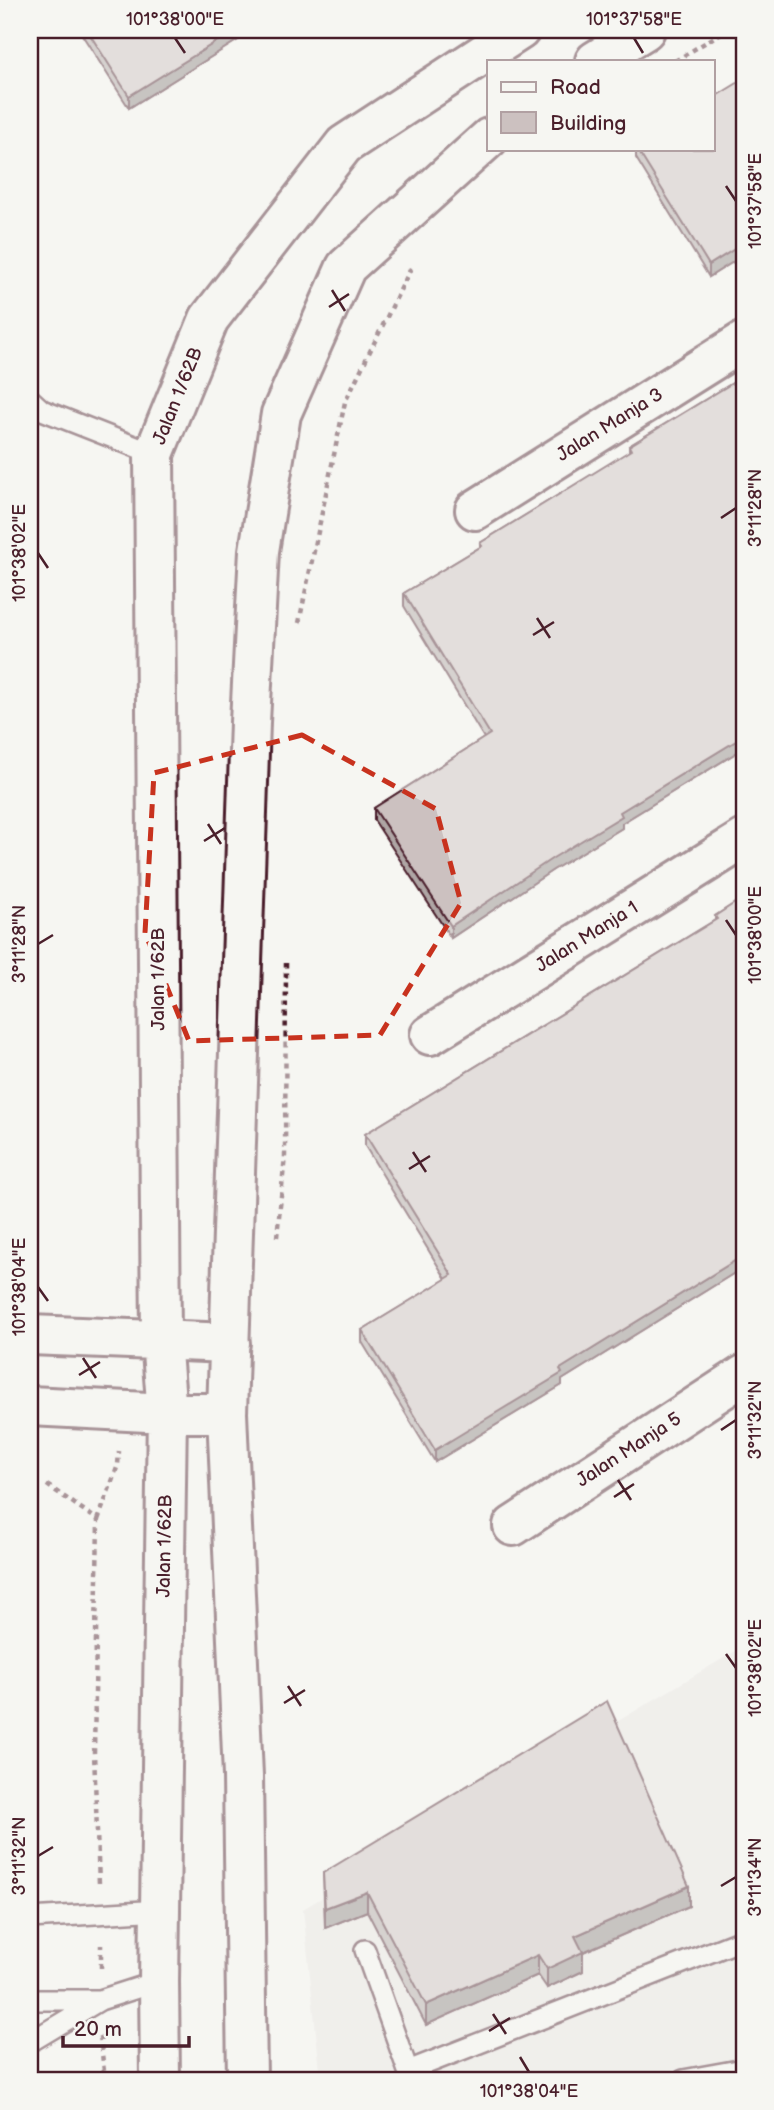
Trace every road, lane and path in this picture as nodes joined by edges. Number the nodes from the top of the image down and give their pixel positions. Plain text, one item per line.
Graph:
1 (520, 30) edge
2 (645, 30) edge
3 (726, 30) edge
4 (597, 60) edge
5 (678, 60) edge
6 (487, 140) edge
7 (416, 259) dead end
8 (744, 341) edge
9 (30, 400) edge
10 (154, 454) junction
11 (475, 510) dead end
12 (297, 634) dead end
13 (744, 839) edge
14 (286, 952) dead end
15 (430, 1035) dead end
16 (276, 1249) dead end
17 (30, 1335) edge
18 (161, 1340) junction
19 (230, 1343) junction
20 (744, 1376) edge
21 (30, 1406) edge
22 (167, 1413) junction
23 (228, 1413) junction
24 (47, 1485) dead end
25 (513, 1525) dead end
26 (160, 1910) junction
27 (100, 1914) junction
28 (30, 1918) edge
29 (744, 1939) edge
30 (365, 1950) dead end
31 (159, 1981) junction
32 (30, 2000) edge
33 (100, 2000) junction
34 (30, 2042) edge
35 (744, 2069) edge
36 (105, 2080) edge
37 (160, 2080) edge
38 (247, 2080) edge
39 (683, 2080) edge

1 - 10 main road, Jalan 1/62B
2 - 4 main road
3 - 5 path
6 - 19 main road
7 - 12 path
8 - 11 main road, Jalan Manja 3
9 - 10 lane
10 - 18 main road, Jalan 1/62B
13 - 15 main road, Jalan Manja 1
14 - 16 path
17 - 18 main road
18 - 19 main road
18 - 22 main road, Jalan 1/62B
19 - 23 main road
20 - 25 main road, Jalan Manja 5
21 - 22 main road
22 - 23 main road
22 - 26 main road, Jalan 1/62B
23 - 38 main road
24 - 27 path
26 - 27 lane
26 - 31 main road, Jalan 1/62B
27 - 28 lane
27 - 33 path
29 - 30 lane
31 - 33 lane
31 - 37 main road, Jalan 1/62B
32 - 33 lane
33 - 34 lane
33 - 36 path
35 - 39 lane

